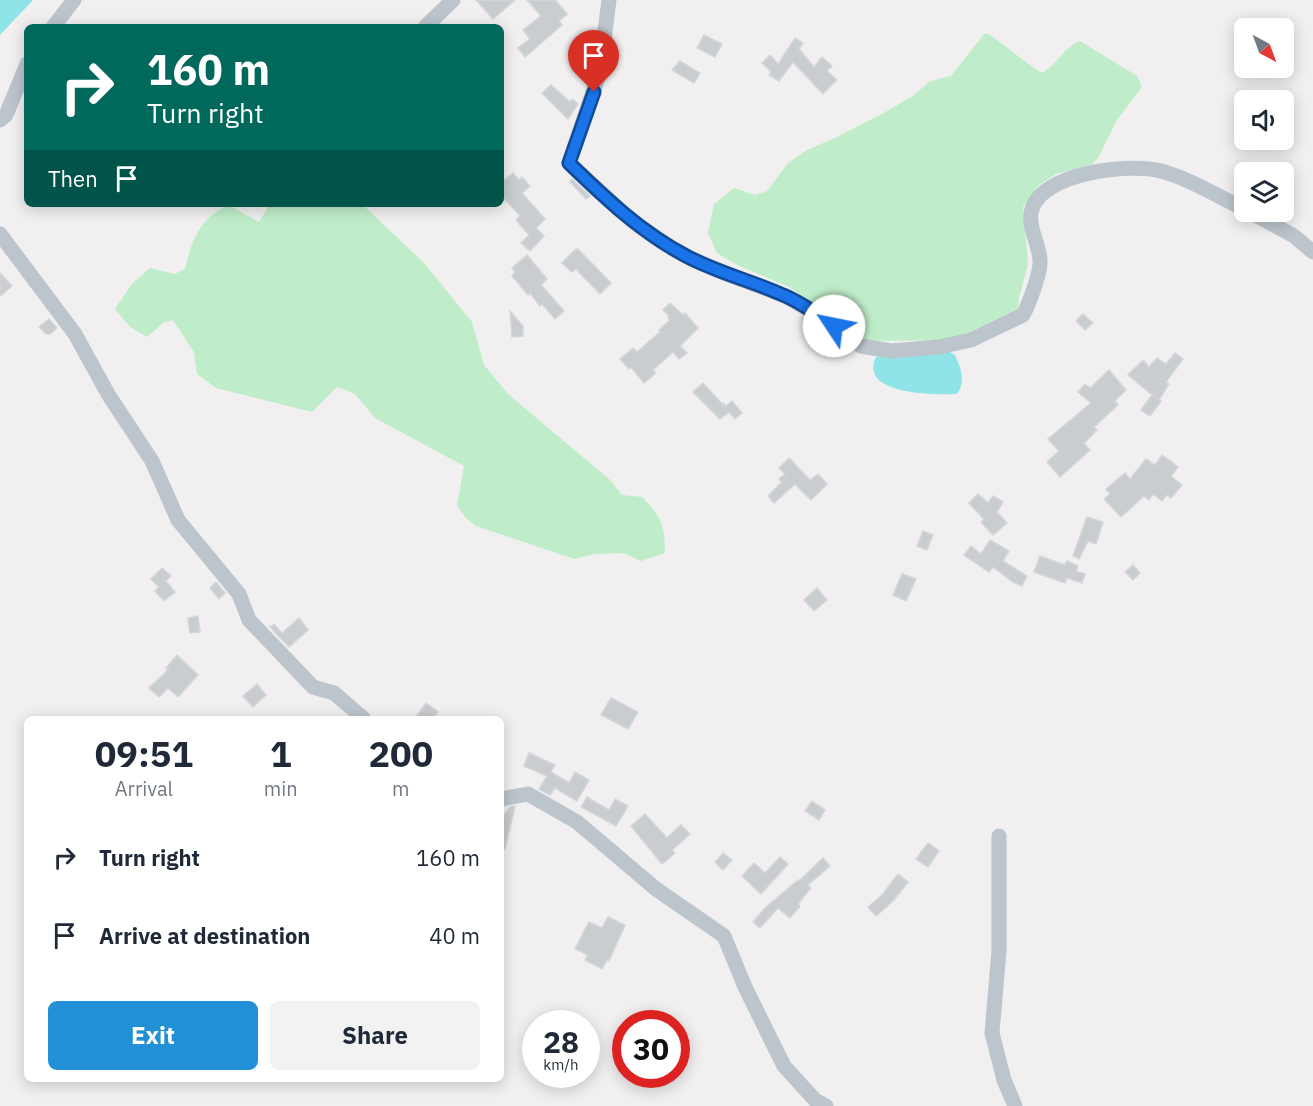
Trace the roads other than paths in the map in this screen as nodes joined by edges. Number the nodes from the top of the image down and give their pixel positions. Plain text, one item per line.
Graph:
1 (74, 0) edge
2 (453, 0) edge
3 (609, 0) edge
4 (55, 24) edge
5 (428, 24) edge
6 (24, 71) edge
7 (0, 120) edge
8 (1234, 203) edge
9 (1269, 222) edge
10 (0, 234) edge
11 (1313, 252) edge
12 (361, 716) edge
13 (504, 798) edge
14 (999, 836) dead end
15 (826, 1106) edge
16 (1015, 1106) edge

1 - 4 street
2 - 5 street
3 - 8 street
6 - 7 street
9 - 11 street
10 - 12 street
13 - 15 street
14 - 16 street

